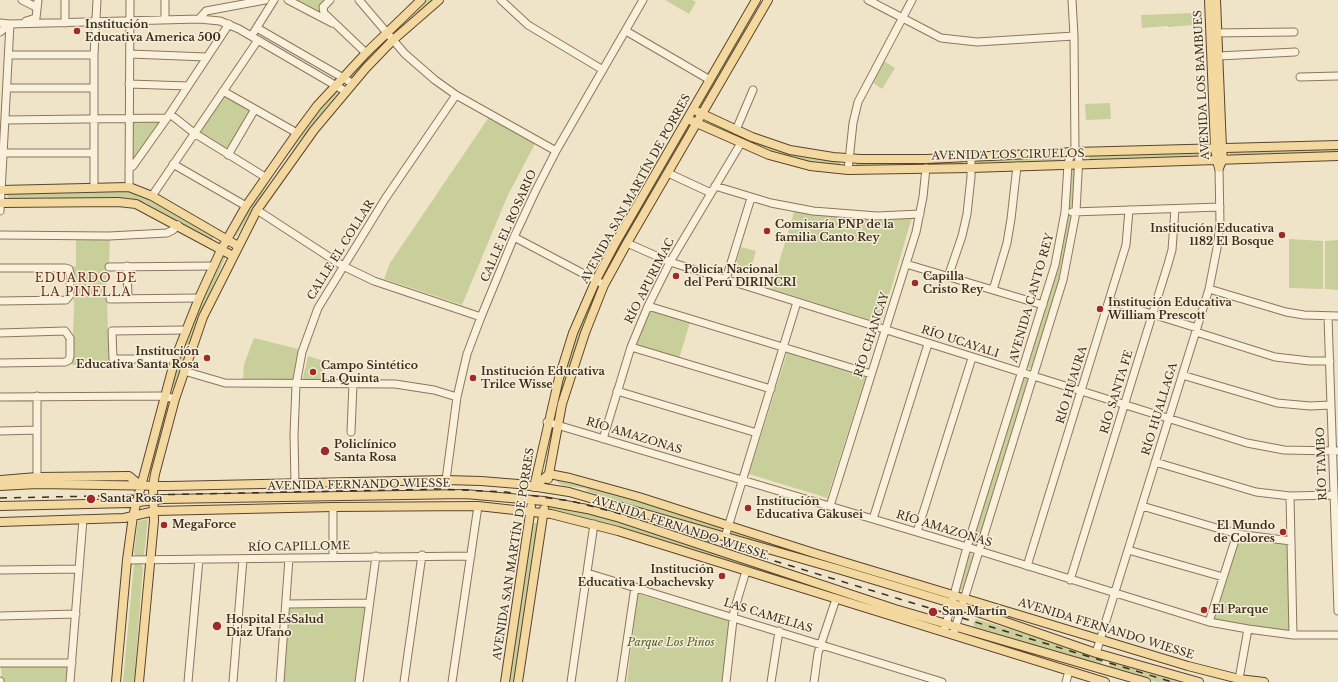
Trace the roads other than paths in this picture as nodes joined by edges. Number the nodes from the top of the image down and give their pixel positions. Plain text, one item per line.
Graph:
1 (22, 0) edge
2 (65, 0) edge
3 (97, 0) edge
4 (130, 0) edge
5 (164, 0) edge
6 (262, 0) edge
7 (274, 0) edge
8 (288, 0) edge
9 (330, 0) edge
10 (359, 0) edge
11 (420, 0) edge
12 (440, 0) edge
13 (501, 0) edge
14 (643, 0) edge
15 (756, 0) edge
16 (768, 0) edge
17 (868, 0) edge
18 (912, 0) edge
19 (1072, 0) edge
20 (1209, 0) edge
21 (1216, 0) edge
22 (37, 4) edge
23 (199, 19) junction
24 (904, 19) junction
25 (165, 20) junction
26 (130, 21) junction
27 (95, 22) junction
28 (744, 22) junction
29 (0, 23) edge
30 (65, 23) junction
31 (334, 23) junction
32 (10, 24) junction
33 (24, 24) junction
34 (228, 24) junction
35 (752, 27) junction
36 (257, 28) junction
37 (626, 31) junction
38 (0, 32) edge
39 (386, 32) junction
40 (1294, 32) dead end
41 (1214, 33) junction
42 (1074, 36) junction
43 (255, 38) junction
44 (393, 40) junction
45 (366, 52) junction
46 (1295, 52) dead end
47 (130, 54) junction
48 (8, 55) junction
49 (94, 55) junction
50 (1218, 56) junction
51 (206, 57) junction
52 (603, 70) junction
53 (1338, 76) edge
54 (343, 77) junction
55 (1300, 77) dead end
56 (710, 80) junction
57 (352, 83) junction
58 (129, 84) junction
59 (336, 85) junction
60 (188, 86) junction
61 (7, 88) junction
62 (93, 88) junction
63 (346, 90) junction
64 (753, 90) dead end
65 (223, 91) junction
66 (456, 95) junction
67 (254, 109) junction
68 (693, 109) junction
69 (702, 114) junction
70 (168, 116) junction
71 (128, 118) junction
72 (93, 119) junction
73 (687, 119) junction
74 (4, 120) junction
75 (697, 123) junction
76 (736, 130) junction
77 (194, 133) junction
78 (297, 133) junction
79 (2, 139) edge
80 (741, 143) junction
81 (1338, 145) edge
82 (1219, 148) junction
83 (556, 151) junction
84 (1075, 152) junction
85 (3, 153) junction
86 (93, 153) junction
87 (228, 155) junction
88 (971, 156) junction
89 (1338, 156) edge
90 (849, 158) junction
91 (1219, 159) junction
92 (173, 164) junction
93 (1068, 164) junction
94 (1079, 164) junction
95 (1017, 166) junction
96 (926, 168) junction
97 (971, 168) junction
98 (1219, 168) joint
99 (129, 169) junction
100 (848, 170) junction
101 (668, 173) junction
102 (265, 177) junction
103 (715, 186) junction
104 (129, 187) junction
105 (94, 188) junction
106 (1, 190) edge
107 (711, 193) junction
108 (152, 196) junction
109 (751, 198) junction
110 (0, 203) edge
111 (246, 206) junction
112 (1220, 207) junction
113 (1175, 209) junction
114 (257, 210) junction
115 (1130, 210) junction
116 (0, 211) edge
117 (1065, 212) junction
118 (1076, 212) junction
119 (920, 214) junction
120 (178, 225) junction
121 (0, 235) edge
122 (514, 237) junction
123 (227, 240) junction
124 (627, 242) junction
125 (238, 246) junction
126 (221, 250) junction
127 (232, 256) junction
128 (670, 262) junction
129 (906, 264) junction
130 (127, 266) junction
131 (214, 266) junction
132 (342, 266) junction
133 (109, 267) dead end
134 (0, 268) edge
135 (948, 276) junction
136 (726, 279) junction
137 (596, 280) junction
138 (604, 285) junction
139 (1209, 289) junction
140 (993, 290) junction
141 (110, 298) dead end
142 (128, 298) junction
143 (199, 298) junction
144 (0, 300) edge
145 (1110, 301) junction
146 (798, 302) junction
147 (1043, 304) junction
148 (648, 306) junction
149 (1154, 314) junction
150 (1328, 316) junction
151 (1338, 316) edge
152 (481, 317) junction
153 (186, 330) junction
154 (885, 330) junction
155 (1197, 330) junction
156 (0, 333) edge
157 (928, 344) junction
158 (631, 347) junction
159 (784, 347) junction
160 (972, 358) junction
161 (175, 359) junction
162 (1330, 361) junction
163 (0, 363) edge
164 (184, 372) junction
165 (871, 374) junction
166 (1021, 374) junction
167 (1182, 375) junction
168 (1032, 377) junction
169 (353, 384) junction
170 (296, 385) junction
171 (771, 389) junction
172 (617, 391) junction
173 (1081, 392) junction
174 (37, 396) junction
175 (163, 396) junction
176 (0, 397) edge
177 (457, 397) junction
178 (175, 399) junction
179 (1331, 405) junction
180 (1125, 406) junction
181 (1168, 419) junction
182 (547, 422) junction
183 (558, 425) junction
184 (0, 430) edge
185 (37, 430) junction
186 (351, 432) dead end
187 (757, 433) junction
188 (603, 439) junction
189 (151, 445) junction
190 (162, 448) junction
191 (1335, 451) edge
192 (540, 459) junction
193 (550, 462) junction
194 (1155, 462) junction
195 (143, 473) junction
196 (154, 474) junction
197 (548, 474) junction
198 (37, 477) junction
199 (0, 480) edge
200 (446, 480) junction
201 (743, 480) junction
202 (295, 484) junction
203 (140, 485) junction
204 (0, 486) edge
205 (153, 486) junction
206 (534, 487) junction
207 (546, 489) junction
208 (1334, 495) junction
209 (1290, 496) junction
210 (532, 499) junction
211 (154, 500) junction
212 (544, 501) junction
213 (137, 502) junction
214 (0, 506) edge
215 (478, 506) junction
216 (830, 506) junction
217 (1142, 506) junction
218 (333, 507) junction
219 (530, 511) junction
220 (154, 512) junction
221 (543, 513) junction
222 (134, 516) junction
223 (83, 519) junction
224 (873, 519) junction
225 (0, 522) edge
226 (594, 524) junction
227 (729, 526) junction
228 (917, 532) junction
229 (1236, 534) junction
230 (725, 537) junction
231 (1291, 541) junction
232 (967, 547) junction
233 (978, 550) junction
234 (1128, 550) junction
235 (376, 556) junction
236 (422, 556) junction
237 (471, 556) junction
238 (333, 557) junction
239 (289, 558) junction
240 (199, 559) junction
241 (243, 559) junction
242 (127, 560) junction
243 (150, 560) junction
244 (1027, 566) junction
245 (79, 569) junction
246 (0, 570) edge
247 (746, 570) junction
248 (587, 573) junction
249 (1223, 577) junction
250 (1070, 580) junction
251 (635, 588) junction
252 (1114, 594) junction
253 (964, 598) junction
254 (836, 599) junction
255 (952, 599) junction
256 (369, 603) junction
257 (287, 604) junction
258 (962, 607) junction
259 (1338, 611) edge
260 (76, 614) junction
261 (0, 616) edge
262 (734, 618) junction
263 (1208, 622) junction
264 (946, 623) junction
265 (956, 626) junction
266 (1248, 630) junction
267 (778, 631) junction
268 (944, 632) junction
269 (953, 635) junction
270 (1338, 635) edge
271 (1293, 636) junction
272 (1100, 640) junction
273 (821, 644) junction
274 (1096, 653) junction
275 (0, 663) edge
276 (72, 663) junction
277 (1069, 671) junction
278 (1239, 679) junction
279 (70, 682) edge
280 (116, 682) edge
281 (139, 682) edge
282 (188, 682) edge
283 (233, 682) edge
284 (280, 682) edge
285 (359, 682) edge
286 (404, 682) edge
287 (452, 682) edge
288 (504, 682) edge
289 (518, 682) edge
290 (572, 682) edge
291 (621, 682) edge
292 (726, 682) edge
293 (771, 682) edge
294 (814, 682) edge
295 (942, 682) edge
296 (1066, 682) edge
297 (1105, 682) edge
298 (1146, 682) edge
299 (1199, 682) edge
300 (1264, 682) edge

1 - 22 street
2 - 30 street
3 - 27 street
4 - 26 street
5 - 25 street
6 - 23 street
7 - 36 street
8 - 31 street
9 - 31 street
10 - 39 street
11 - 39 main road
12 - 44 main road
13 - 52 street
14 - 37 street, CALLE EL ROSARIO
15 - 28 main road, AVENIDA SAN MARTÍN DE PORRES
16 - 35 main road, AVENIDA SAN MARTÍN DE PORRES
17 - 24 street
18 - 24 street
19 - 42 street
20 - 41 main road, AVENIDA LOS BAMBUES
21 - 41 main road, AVENIDA LOS BAMBUES
22 - 33 street
23 - 25 street
23 - 34 street
24 - 42 street
24 - 90 street
25 - 26 street
26 - 27 street
26 - 47 street
27 - 30 street
27 - 49 street
28 - 35 main road
28 - 56 main road, AVENIDA SAN MARTÍN DE PORRES
29 - 32 street
30 - 33 street
31 - 45 street
32 - 33 street
32 - 38 street
32 - 48 street
34 - 43 street
34 - 51 street
35 - 69 main road, AVENIDA SAN MARTÍN DE PORRES
36 - 43 street
36 - 54 street
37 - 52 street, CALLE EL ROSARIO
37 - 56 street
39 - 44 street
39 - 45 main road
40 - 41 street
41 - 50 main road, AVENIDA LOS BAMBUES
41 - 82 main road, AVENIDA LOS BAMBUES
42 - 84 street
43 - 59 street
43 - 65 street
44 - 57 main road
44 - 66 street
45 - 54 main road
46 - 50 street
47 - 51 street
47 - 58 street
48 - 49 street
48 - 61 street
49 - 62 street
50 - 82 main road, AVENIDA LOS BAMBUES
51 - 60 street
52 - 83 street, CALLE EL ROSARIO
53 - 55 street
54 - 57 street
54 - 59 main road
56 - 68 main road, AVENIDA SAN MARTÍN DE PORRES
57 - 63 main road
58 - 60 street
58 - 71 street
59 - 63 street
59 - 78 main road
60 - 70 street
61 - 62 street
61 - 74 street
62 - 72 street
63 - 114 main road
64 - 76 street
65 - 67 street
65 - 77 street
66 - 83 street
66 - 132 street, CALLE EL COLLAR
67 - 78 street
67 - 87 street
68 - 69 main road, AVENIDA LOS CIRUELOS
68 - 73 main road, AVENIDA SAN MARTÍN DE PORRES
69 - 75 main road, AVENIDA SAN MARTÍN DE PORRES
69 - 76 main road, AVENIDA LOS CIRUELOS
70 - 71 street
70 - 77 street
70 - 99 street
71 - 72 street
71 - 99 street
72 - 74 street
72 - 86 street
73 - 75 main road, AVENIDA LOS CIRUELOS
73 - 137 main road, AVENIDA SAN MARTÍN DE PORRES
74 - 79 street
75 - 80 main road, AVENIDA LOS CIRUELOS
75 - 101 main road, AVENIDA SAN MARTÍN DE PORRES
76 - 90 main road, AVENIDA LOS CIRUELOS
77 - 87 street
77 - 92 street
78 - 102 main road
79 - 85 street
80 - 100 main road, AVENIDA LOS CIRUELOS
80 - 103 street, RÍO APURIMAC
81 - 82 main road, AVENIDA LOS CIRUELOS
82 - 84 main road, AVENIDA LOS CIRUELOS
82 - 91 main road, AVENIDA LOS BAMBUES
83 - 122 street, CALLE EL ROSARIO
84 - 88 main road, AVENIDA LOS CIRUELOS
84 - 93 street, AVENIDA CANTO REY
84 - 94 street, AVENIDA CANTO REY
85 - 86 street
85 - 106 street
86 - 105 street
87 - 102 street
88 - 90 main road, AVENIDA LOS CIRUELOS
88 - 97 street
89 - 91 main road, AVENIDA LOS CIRUELOS
90 - 100 street
91 - 94 main road, AVENIDA LOS CIRUELOS
91 - 98 main road, AVENIDA LOS BAMBUES
92 - 108 street
92 - 111 street
93 - 94 main road, AVENIDA LOS CIRUELOS
93 - 95 main road, AVENIDA LOS CIRUELOS
93 - 117 street, AVENIDA CANTO REY
94 - 118 street, AVENIDA CANTO REY
95 - 97 main road, AVENIDA LOS CIRUELOS
95 - 140 street
96 - 97 main road, AVENIDA LOS CIRUELOS
96 - 100 main road, AVENIDA LOS CIRUELOS
96 - 119 street, RÍO CHANCAY
97 - 135 street
98 - 112 street, RÍO HUALLAGA
99 - 104 street
101 - 107 street
101 - 124 main road, AVENIDA SAN MARTÍN DE PORRES
102 - 111 main road
103 - 107 street, RÍO APURIMAC
103 - 109 street
104 - 105 main road
104 - 108 main road
105 - 106 main road
106 - 110 street
107 - 128 street, RÍO APURIMAC
108 - 123 main road
109 - 119 street
109 - 136 street
110 - 116 street
110 - 120 main road
111 - 123 main road
112 - 113 street
112 - 139 street, RÍO HUALLAGA
113 - 115 street
113 - 149 street, RÍO SANTA FE
114 - 125 main road
114 - 132 street
115 - 118 street
115 - 145 street, RÍO HUAURA
117 - 118 street
117 - 147 street, AVENIDA CANTO REY
118 - 168 street, AVENIDA CANTO REY
119 - 129 street, RÍO CHANCAY
120 - 121 street
120 - 126 main road
122 - 137 street
122 - 152 street, CALLE EL ROSARIO
123 - 125 main road
123 - 126 main road
124 - 128 street, RÍO UCAYALI
124 - 138 main road, AVENIDA SAN MARTÍN DE PORRES
125 - 127 main road
126 - 127 main road
126 - 131 main road
127 - 164 main road
128 - 136 street, RÍO UCAYALI
128 - 148 street, RÍO APURIMAC
129 - 135 street
129 - 154 street, RÍO CHANCAY
130 - 131 street
130 - 133 street
130 - 142 street
131 - 143 main road
132 - 152 street
132 - 170 street, CALLE EL COLLAR
134 - 144 street
135 - 140 street
136 - 146 street, RÍO UCAYALI
137 - 138 street
137 - 182 main road, AVENIDA SAN MARTÍN DE PORRES
138 - 183 main road, AVENIDA SAN MARTÍN DE PORRES
139 - 150 street
139 - 155 street, RÍO HUALLAGA
140 - 147 street
141 - 142 street
142 - 143 street
143 - 153 main road
145 - 149 street
145 - 173 street, RÍO HUAURA
146 - 154 street, RÍO UCAYALI
146 - 159 street
147 - 166 street, AVENIDA CANTO REY
148 - 158 street, RÍO APURIMAC
148 - 159 street
149 - 155 street
149 - 180 street, RÍO SANTA FE
150 - 151 street
150 - 162 street, RÍO TAMBO
152 - 177 street, CALLE EL ROSARIO
153 - 161 main road
153 - 161 street
154 - 157 street, RÍO UCAYALI
154 - 165 street, RÍO CHANCAY
155 - 162 street
155 - 167 street, RÍO HUALLAGA
156 - 163 street
157 - 160 street, RÍO UCAYALI
157 - 224 street
158 - 171 street
158 - 172 street, RÍO APURIMAC
159 - 165 street
159 - 171 street
160 - 166 street, RÍO UCAYALI
160 - 228 street
161 - 175 main road
162 - 179 street, RÍO TAMBO
164 - 170 street
164 - 178 main road
165 - 216 street, RÍO CHANCAY
166 - 168 street, RÍO UCAYALI
166 - 232 street, AVENIDA CANTO REY
167 - 179 street
167 - 181 street, RÍO HUALLAGA
168 - 173 street, RÍO UCAYALI
168 - 233 street, AVENIDA CANTO REY
169 - 170 street
169 - 177 street
169 - 186 street
170 - 202 street, CALLE EL COLLAR
171 - 187 street
172 - 187 street
172 - 188 street, RÍO APURIMAC
173 - 180 street, RÍO UCAYALI
173 - 244 street, RÍO HUAURA
174 - 175 street
174 - 176 street
174 - 185 street
175 - 178 street
175 - 189 main road
177 - 200 street, CALLE EL ROSARIO
178 - 190 main road
179 - 191 street, RÍO TAMBO
180 - 181 street, RÍO UCAYALI
180 - 250 street, RÍO SANTA FE
181 - 191 street, RÍO UCAYALI
181 - 194 street, RÍO HUALLAGA
182 - 183 street, RÍO AMAZONAS
182 - 192 main road, AVENIDA SAN MARTÍN DE PORRES
183 - 188 street, RÍO AMAZONAS
183 - 193 main road, AVENIDA SAN MARTÍN DE PORRES
184 - 185 street
185 - 198 street
187 - 201 street
188 - 201 street, RÍO AMAZONAS
189 - 190 main road
189 - 195 main road
190 - 196 main road
191 - 208 street, RÍO TAMBO
192 - 193 main road
192 - 206 main road, AVENIDA SAN MARTÍN DE PORRES
193 - 197 main road, AVENIDA SAN MARTÍN DE PORRES
194 - 209 street
194 - 217 street, RÍO HUALLAGA
195 - 196 main road
195 - 203 main road
196 - 205 main road
197 - 206 main road
197 - 207 main road, AVENIDA SAN MARTÍN DE PORRES
197 - 227 main road, AVENIDA FERNANDO WIESSE
198 - 199 main road, AVENIDA FERNANDO WIESSE
198 - 203 main road, AVENIDA FERNANDO WIESSE
200 - 202 main road, AVENIDA FERNANDO WIESSE
200 - 206 main road, AVENIDA FERNANDO WIESSE
201 - 216 street, RÍO AMAZONAS
201 - 227 street
202 - 205 main road, AVENIDA FERNANDO WIESSE
203 - 204 main road, AVENIDA FERNANDO WIESSE
203 - 205 main road, AVENIDA FERNANDO WIESSE
203 - 213 main road
205 - 211 main road
206 - 207 main road, AVENIDA FERNANDO WIESSE
206 - 210 main road, AVENIDA SAN MARTÍN DE PORRES
207 - 212 main road, AVENIDA SAN MARTÍN DE PORRES
207 - 230 main road, AVENIDA FERNANDO WIESSE
208 - 209 street
208 - 259 street, RÍO TAMBO
209 - 231 street
210 - 211 main road, AVENIDA FERNANDO WIESSE
210 - 212 main road, AVENIDA FERNANDO WIESSE
210 - 219 main road, AVENIDA SAN MARTÍN DE PORRES
211 - 213 main road, AVENIDA FERNANDO WIESSE
211 - 220 main road
212 - 221 main road, AVENIDA SAN MARTÍN DE PORRES
212 - 264 main road, AVENIDA FERNANDO WIESSE
213 - 214 main road, AVENIDA FERNANDO WIESSE
213 - 222 main road
215 - 218 main road, AVENIDA FERNANDO WIESSE
215 - 219 main road, AVENIDA FERNANDO WIESSE
215 - 237 street
216 - 224 street, RÍO AMAZONAS
217 - 229 street
217 - 234 street, RÍO HUALLAGA
218 - 220 main road, AVENIDA FERNANDO WIESSE
218 - 238 street
219 - 221 main road, AVENIDA FERNANDO WIESSE
219 - 288 main road, AVENIDA SAN MARTÍN DE PORRES
220 - 222 main road, AVENIDA FERNANDO WIESSE
220 - 243 main road
221 - 226 main road, AVENIDA FERNANDO WIESSE
221 - 289 main road, AVENIDA SAN MARTÍN DE PORRES
222 - 223 main road, AVENIDA FERNANDO WIESSE
222 - 242 main road
223 - 225 main road, AVENIDA FERNANDO WIESSE
223 - 245 street
224 - 228 street, RÍO AMAZONAS
226 - 247 main road, AVENIDA FERNANDO WIESSE
226 - 248 street
227 - 230 street
227 - 255 main road, AVENIDA FERNANDO WIESSE
228 - 232 street, RÍO AMAZONAS
229 - 231 street
229 - 249 street
230 - 255 main road, AVENIDA FERNANDO WIESSE
231 - 271 street
232 - 233 street, RÍO AMAZONAS
232 - 255 street, AVENIDA CANTO REY
233 - 244 street, RÍO AMAZONAS
233 - 253 street, AVENIDA CANTO REY
234 - 249 street
234 - 252 street, RÍO HUALLAGA
235 - 236 street, RÍO CAPILLOME
235 - 238 street, RÍO CAPILLOME
235 - 256 street
236 - 237 street, RÍO CAPILLOME
236 - 286 street
237 - 287 street
238 - 239 street, RÍO CAPILLOME
239 - 241 street, RÍO CAPILLOME
239 - 257 street
240 - 241 street, RÍO CAPILLOME
240 - 243 street, RÍO CAPILLOME
240 - 282 street
241 - 283 street
242 - 243 street, RÍO CAPILLOME
242 - 280 main road
243 - 281 main road
244 - 250 street, RÍO AMAZONAS
245 - 246 street
245 - 260 street
247 - 254 main road, AVENIDA FERNANDO WIESSE
247 - 262 street
248 - 251 street, LAS CAMELIAS
248 - 290 street
249 - 263 street
250 - 252 street, RÍO AMAZONAS
251 - 262 street, LAS CAMELIAS
251 - 291 street
252 - 263 street, RÍO AMAZONAS
252 - 272 street, RÍO HUALLAGA
253 - 255 main road, AVENIDA FERNANDO WIESSE
253 - 258 street, AVENIDA CANTO REY
253 - 272 main road, AVENIDA FERNANDO WIESSE
254 - 268 main road, AVENIDA FERNANDO WIESSE
254 - 273 street
255 - 258 main road, AVENIDA FERNANDO WIESSE
255 - 264 street, AVENIDA CANTO REY
256 - 257 street
256 - 285 street
257 - 284 street
258 - 265 street, AVENIDA CANTO REY
258 - 274 main road, AVENIDA FERNANDO WIESSE
260 - 261 street
260 - 276 street
262 - 267 street, LAS CAMELIAS
262 - 292 street
263 - 266 street, RÍO AMAZONAS
264 - 265 main road, AVENIDA FERNANDO WIESSE
264 - 268 street, AVENIDA CANTO REY
265 - 269 street, AVENIDA CANTO REY
265 - 298 main road, AVENIDA FERNANDO WIESSE
266 - 271 street, RÍO AMAZONAS
266 - 278 street
267 - 273 street, LAS CAMELIAS
267 - 293 street
268 - 269 main road, AVENIDA FERNANDO WIESSE
269 - 277 main road, AVENIDA FERNANDO WIESSE
270 - 271 street, RÍO AMAZONAS
272 - 274 street, RÍO HUALLAGA
272 - 278 main road, AVENIDA FERNANDO WIESSE
273 - 294 street
273 - 295 street, LAS CAMELIAS
274 - 299 main road, AVENIDA FERNANDO WIESSE
275 - 276 street
276 - 279 street
277 - 296 street
277 - 297 main road, AVENIDA FERNANDO WIESSE
278 - 300 main road, AVENIDA FERNANDO WIESSE

